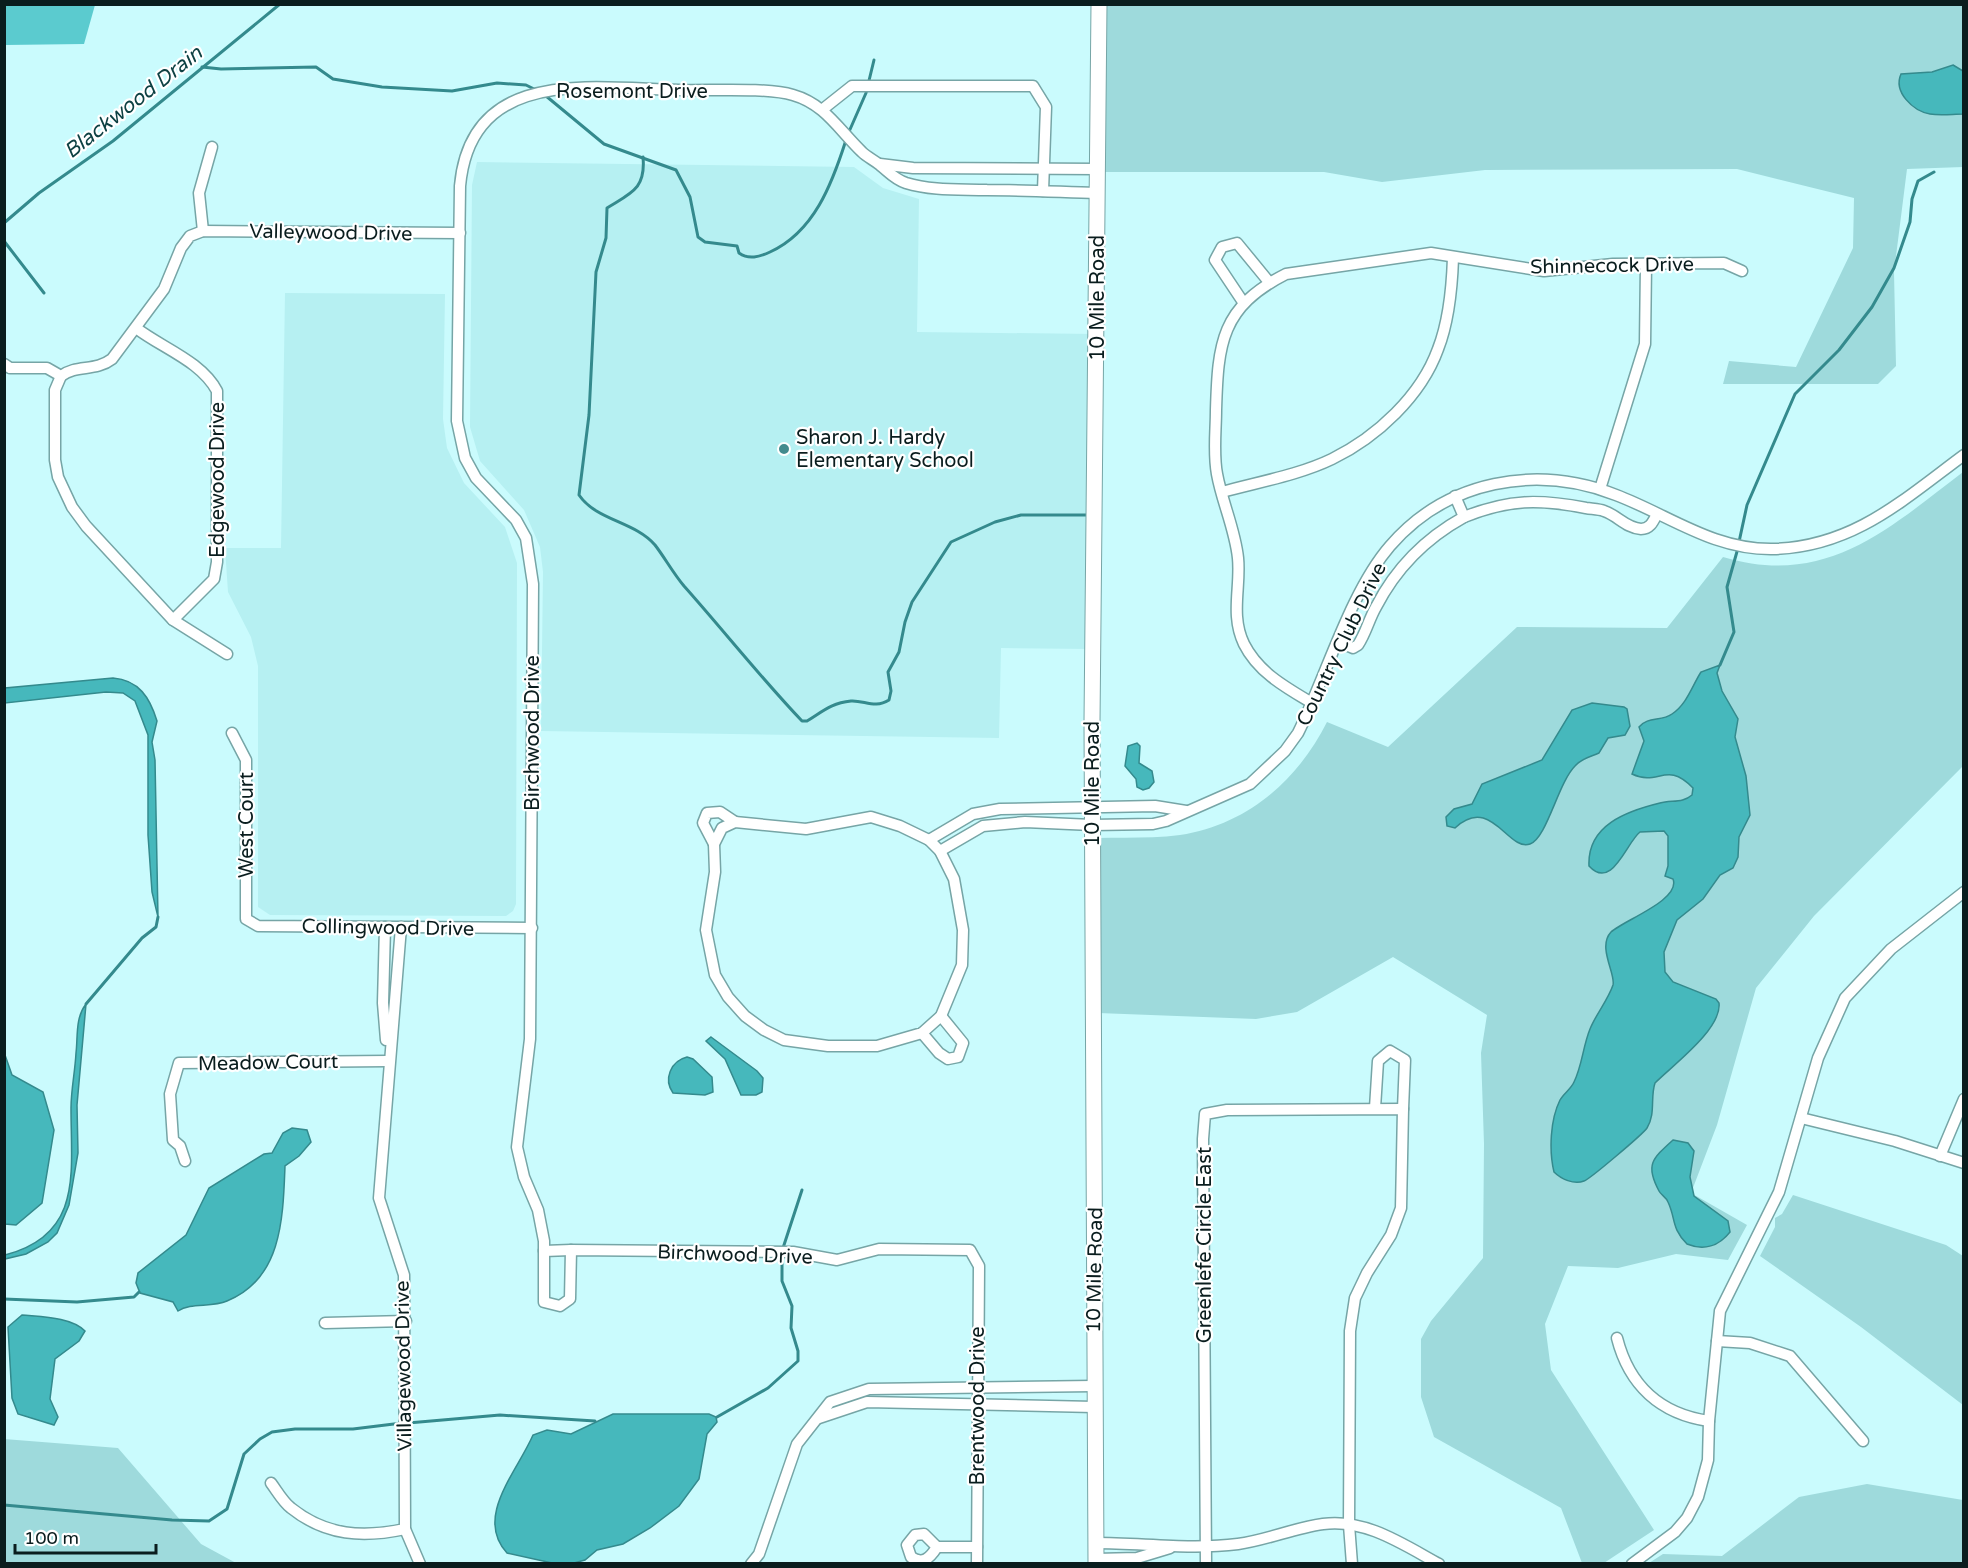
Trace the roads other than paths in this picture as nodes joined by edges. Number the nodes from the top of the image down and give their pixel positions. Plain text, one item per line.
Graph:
1 (1099, 4) edge
2 (823, 109) junction
3 (212, 147) dead end
4 (880, 164) junction
5 (942, 169) junction
6 (1098, 169) junction
7 (1043, 171) junction
8 (940, 189) junction
9 (1043, 191) junction
10 (1096, 193) junction
11 (203, 231) junction
12 (460, 233) junction
13 (1453, 258) junction
14 (1646, 264) junction
15 (1742, 271) dead end
16 (1269, 282) junction
17 (1244, 302) junction
18 (136, 328) junction
19 (4, 364) edge
20 (61, 376) junction
21 (1964, 455) edge
22 (1600, 489) junction
23 (1222, 492) junction
24 (1455, 496) junction
25 (1656, 514) junction
26 (1464, 517) junction
27 (173, 620) junction
28 (1339, 642) junction
29 (226, 654) dead end
30 (1312, 703) junction
31 (232, 733) dead end
32 (1092, 806) junction
33 (1186, 811) junction
34 (735, 822) junction
35 (1092, 825) junction
36 (929, 840) junction
37 (714, 844) junction
38 (940, 851) junction
39 (1964, 892) edge
40 (246, 919) joint
41 (385, 927) junction
42 (401, 927) junction
43 (532, 927) junction
44 (941, 1016) junction
45 (922, 1033) junction
46 (388, 1061) junction
47 (1964, 1099) edge
48 (1375, 1108) junction
49 (1403, 1109) junction
50 (1801, 1118) junction
51 (1940, 1156) junction
52 (184, 1161) dead end
53 (1964, 1163) edge
54 (571, 1250) junction
55 (970, 1250) joint
56 (544, 1251) junction
57 (406, 1321) junction
58 (325, 1323) dead end
59 (1617, 1338) dead end
60 (1717, 1341) junction
61 (1093, 1386) junction
62 (977, 1389) junction
63 (977, 1405) junction
64 (1094, 1407) junction
65 (815, 1419) junction
66 (1709, 1421) junction
67 (1863, 1441) dead end
68 (271, 1483) dead end
69 (1349, 1525) junction
70 (405, 1529) junction
71 (1095, 1543) junction
72 (1176, 1546) junction
73 (1206, 1546) junction
74 (937, 1547) dead end
75 (977, 1547) junction
76 (1096, 1561) edge
77 (420, 1563) edge
78 (751, 1563) edge
79 (977, 1563) edge
80 (1206, 1563) edge
81 (1352, 1563) edge
82 (1439, 1563) edge
83 (1632, 1563) edge

1 - 6 main road, 10 Mile Road
2 - 4 street, Rosemont Drive
2 - 7 street
2 - 12 street, Rosemont Drive
3 - 11 street
4 - 5 street
4 - 8 street, Rosemont Drive
5 - 7 street
5 - 8 street
6 - 7 street
6 - 10 main road, 10 Mile Road
7 - 9 street
8 - 9 street, Rosemont Drive
9 - 10 street, Rosemont Drive
10 - 32 main road, 10 Mile Road
11 - 12 street, Valleywood Drive
11 - 18 street
12 - 43 street, Birchwood Drive
13 - 14 street, Shinnecock Drive
13 - 16 street, Shinnecock Drive
13 - 23 street
14 - 15 street, Shinnecock Drive
14 - 22 street
16 - 17 street, Shinnecock Drive
16 - 17 street
17 - 23 street, Shinnecock Drive
18 - 20 street
18 - 27 street, Edgewood Drive
19 - 20 street
20 - 27 street
21 - 25 street, Country Club Drive
22 - 24 street, Country Club Drive
22 - 25 street, Country Club Drive
23 - 30 street, Shinnecock Drive
24 - 26 street
24 - 28 street, Country Club Drive
25 - 26 street
26 - 28 street
27 - 29 street
28 - 30 street, Country Club Drive
30 - 33 street, Country Club Drive
31 - 40 street, West Court
32 - 33 street, Country Club Drive
32 - 35 main road, 10 Mile Road
32 - 36 street, Country Club Drive
33 - 35 street, Country Club Drive
34 - 36 street
34 - 37 street
34 - 37 street
35 - 38 street, Country Club Drive
35 - 61 main road, 10 Mile Road
36 - 38 street
37 - 45 street
38 - 44 street
39 - 50 street
40 - 41 street, Collingwood Drive
41 - 42 street, Collingwood Drive
41 - 46 street, Villagewood Drive
42 - 43 street, Collingwood Drive
42 - 46 street, Villagewood Drive
43 - 56 street, Birchwood Drive
44 - 45 street
44 - 45 street
46 - 52 street, Meadow Court
46 - 57 street, Villagewood Drive
47 - 51 street
48 - 49 street, Greenlefe Circle East
48 - 49 street
48 - 73 street, Greenlefe Circle East
49 - 69 street
50 - 51 street
50 - 60 street
51 - 53 street
54 - 55 street, Birchwood Drive
54 - 56 street, Birchwood Drive
54 - 56 street, Birchwood Drive
55 - 62 street, Brentwood Drive
57 - 58 street
57 - 70 street, Villagewood Drive
59 - 66 street
60 - 66 street
60 - 67 street
61 - 62 street
61 - 64 main road, 10 Mile Road
62 - 63 street, Brentwood Drive
62 - 65 street
63 - 64 street
63 - 65 street
63 - 75 street, Brentwood Drive
64 - 71 main road, 10 Mile Road
65 - 78 street
66 - 83 street
68 - 70 street
69 - 73 street
69 - 81 street
69 - 82 street
70 - 77 street, Villagewood Drive
71 - 72 street
71 - 76 main road, 10 Mile Road
72 - 73 street
72 - 76 street
73 - 80 street
74 - 75 street
75 - 79 street, Brentwood Drive

